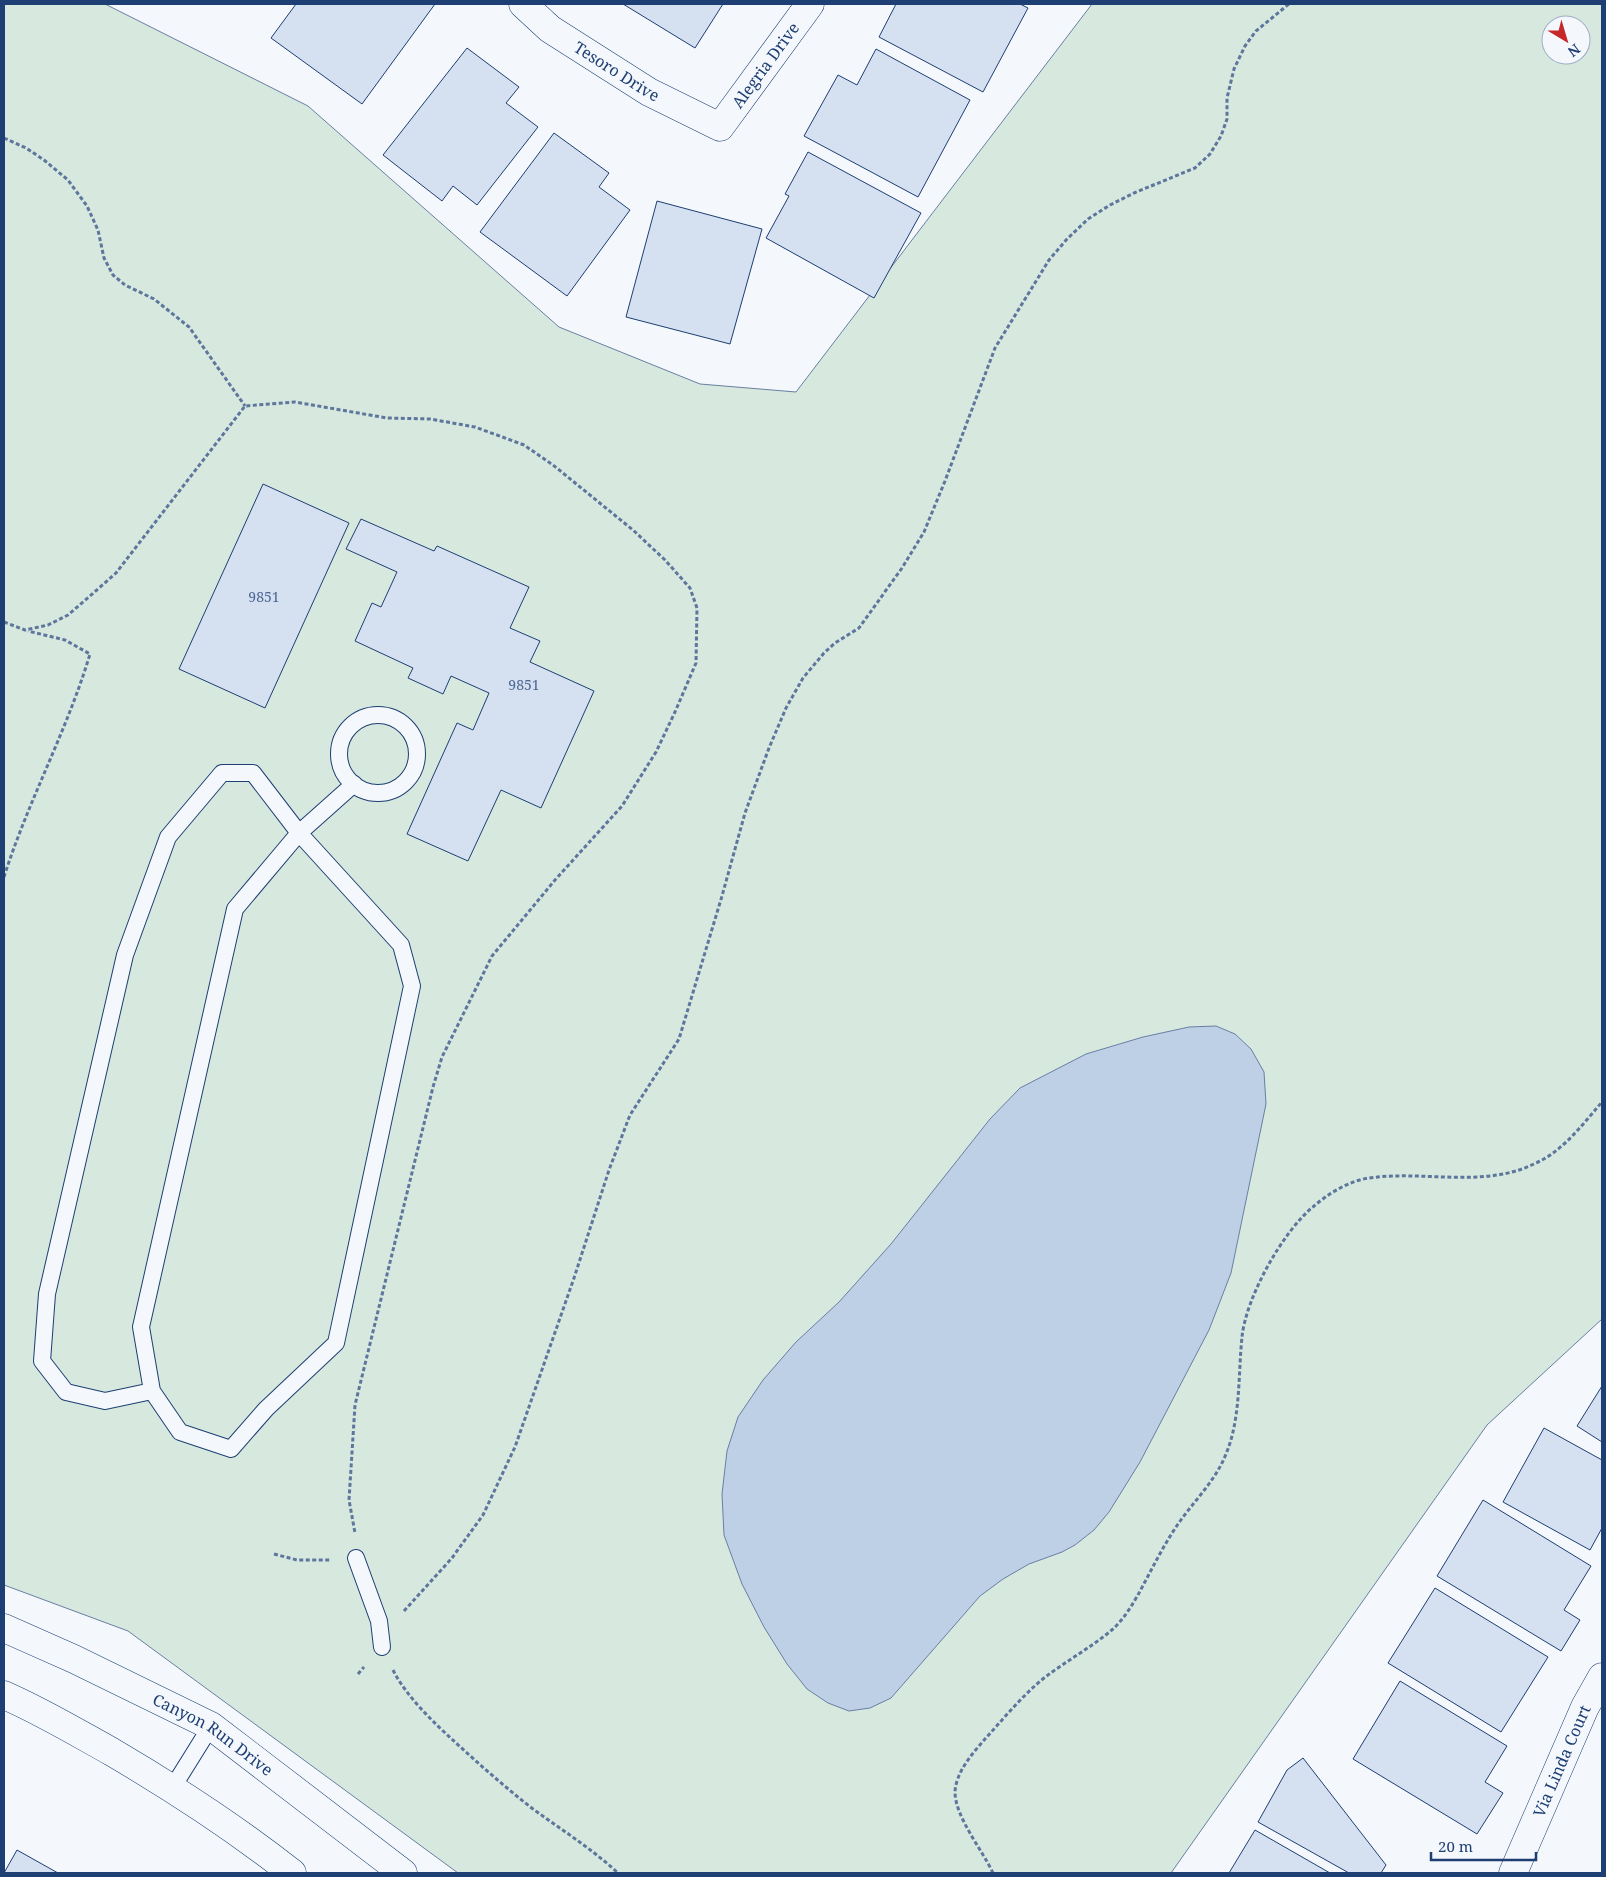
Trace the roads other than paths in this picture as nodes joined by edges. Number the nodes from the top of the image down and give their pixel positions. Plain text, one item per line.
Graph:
1 (523, 4) edge
2 (810, 4) edge
3 (720, 127) joint
4 (354, 784) junction
5 (299, 834) junction
6 (152, 1391) junction
7 (356, 1558) road end
8 (4, 1628) edge
9 (382, 1647) road end
10 (1602, 1677) edge
11 (4, 1695) edge
12 (211, 1726) junction
13 (172, 1788) junction
14 (292, 1873) edge
15 (403, 1873) edge
16 (1513, 1873) edge

1 - 3 street, Tesoro Drive
2 - 3 street, Alegria Drive
4 - 4 lane
4 - 5 lane
5 - 6 lane
5 - 6 lane
5 - 6 lane
7 - 9 lane
8 - 12 street, Canyon Run Drive
10 - 16 street, Via Linda Court
11 - 13 street
12 - 13 lane
12 - 15 street, Canyon Run Drive
13 - 14 street

